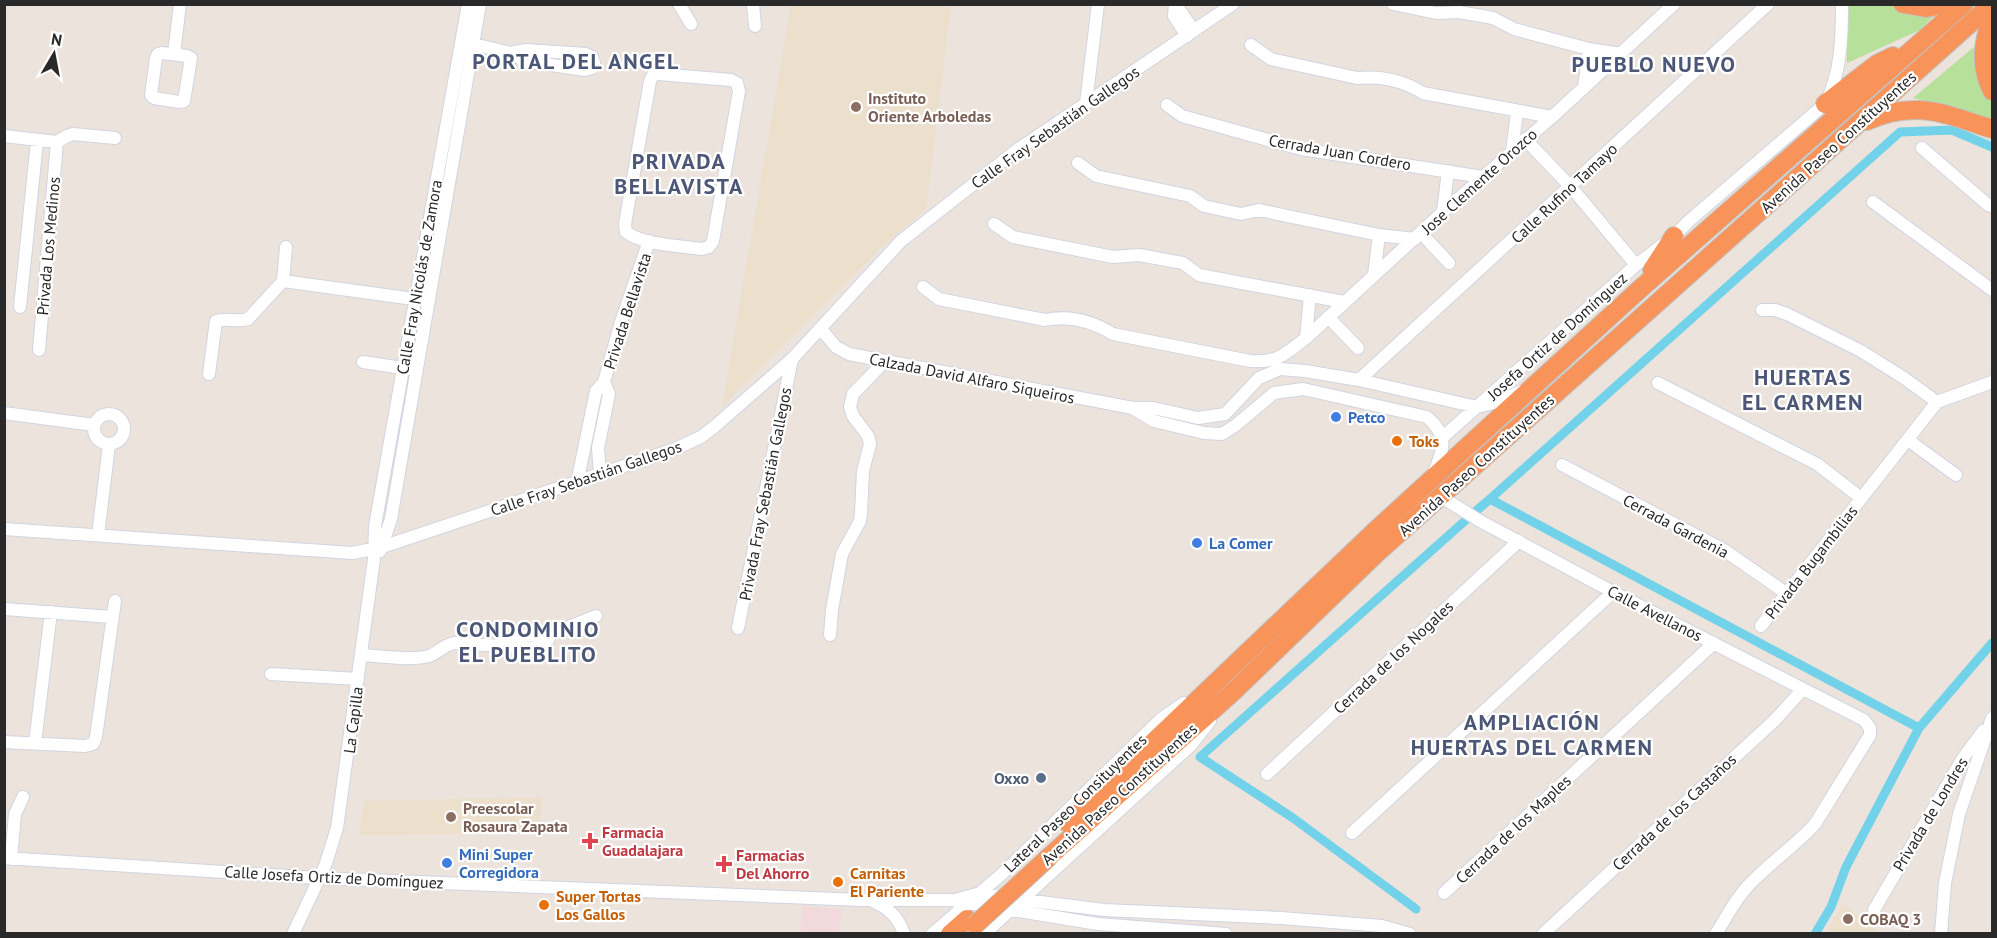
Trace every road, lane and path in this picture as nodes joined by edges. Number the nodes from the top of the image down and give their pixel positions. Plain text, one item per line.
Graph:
1 (180, 4) edge
2 (468, 4) edge
3 (480, 4) edge
4 (679, 4) edge
5 (753, 4) edge
6 (1098, 4) edge
7 (1175, 4) edge
8 (1233, 4) edge
9 (1393, 4) edge
10 (1658, 4) edge
11 (1674, 4) edge
12 (1768, 4) edge
13 (1842, 4) edge
14 (1903, 4) edge
15 (1948, 4) edge
16 (1964, 4) edge
17 (1992, 4) edge
18 (1992, 16) edge
19 (1656, 20) junction
20 (691, 24) dead end
21 (756, 26) dead end
22 (1191, 34) junction
23 (460, 41) junction
24 (1921, 42) junction
25 (473, 44) junction
26 (1251, 45) dead end
27 (1589, 50) junction
28 (510, 53) junction
29 (174, 54) junction
30 (1621, 54) junction
31 (1584, 88) junction
32 (1992, 91) edge
33 (1086, 103) junction
34 (1824, 104) junction
35 (1167, 105) dead end
36 (1517, 112) junction
37 (1552, 117) junction
38 (1855, 127) junction
39 (1992, 129) edge
40 (4, 135) edge
41 (115, 138) dead end
42 (1525, 139) junction
43 (37, 141) junction
44 (57, 142) junction
45 (1922, 148) dead end
46 (1512, 151) junction
47 (1077, 164) dead end
48 (1448, 171) junction
49 (1483, 177) junction
50 (1571, 187) junction
51 (1873, 202) dead end
52 (1992, 206) edge
53 (1443, 212) junction
54 (994, 224) dead end
55 (1379, 235) junction
56 (1418, 236) junction
57 (1674, 236) junction
58 (649, 241) junction
59 (286, 247) dead end
60 (1449, 262) dead end
61 (1636, 265) junction
62 (1374, 275) junction
63 (283, 281) junction
64 (923, 287) dead end
65 (1640, 289) junction
66 (1992, 290) edge
67 (1310, 295) junction
68 (415, 299) junction
69 (430, 301) junction
70 (1344, 302) junction
71 (20, 307) dead end
72 (1762, 310) dead end
73 (1328, 317) junction
74 (820, 329) junction
75 (1306, 338) junction
76 (1358, 348) dead end
77 (39, 350) dead end
78 (792, 359) junction
79 (363, 362) dead end
80 (884, 362) junction
81 (403, 368) junction
82 (418, 370) junction
83 (209, 374) dead end
84 (1359, 380) junction
85 (604, 382) junction
86 (1992, 382) edge
87 (1658, 383) dead end
88 (1535, 385) junction
89 (1438, 398) junction
90 (1937, 402) junction
91 (1477, 407) junction
92 (1133, 408) junction
93 (4, 413) edge
94 (1427, 417) junction
95 (94, 425) junction
96 (1443, 437) junction
97 (1908, 440) junction
98 (109, 445) junction
99 (1562, 465) dead end
100 (600, 475) junction
101 (1956, 475) dead end
102 (1431, 480) junction
103 (577, 483) junction
104 (1440, 496) junction
105 (1862, 498) junction
106 (4, 529) edge
107 (98, 535) junction
108 (1520, 541) junction
109 (377, 552) junction
110 (1613, 592) junction
111 (1786, 593) junction
112 (115, 601) dead end
113 (4, 609) edge
114 (51, 612) junction
115 (596, 616) dead end
116 (112, 617) junction
117 (1761, 626) dead end
118 (738, 628) dead end
119 (830, 635) dead end
120 (1714, 643) junction
121 (361, 655) junction
122 (272, 674) dead end
123 (1221, 677) junction
124 (358, 680) junction
125 (1803, 689) junction
126 (1234, 691) junction
127 (1992, 719) edge
128 (4, 742) edge
129 (1165, 742) junction
130 (35, 743) junction
131 (1267, 774) dead end
132 (23, 797) dead end
133 (1352, 833) dead end
134 (1027, 850) junction
135 (8, 858) edge
136 (1054, 869) junction
137 (1003, 873) junction
138 (319, 878) junction
139 (1036, 886) junction
140 (1444, 893) dead end
141 (977, 894) junction
142 (868, 900) junction
143 (951, 900) junction
144 (1021, 900) junction
145 (967, 903) junction
146 (1104, 910) junction
147 (1874, 910) dead end
148 (1010, 911) junction
149 (1098, 924) junction
150 (294, 933) edge
151 (904, 933) edge
152 (932, 933) edge
153 (950, 933) edge
154 (967, 933) edge
155 (984, 933) edge
156 (1226, 933) edge
157 (1410, 933) edge
158 (1543, 933) edge
159 (1716, 933) edge
160 (1941, 933) edge

1 - 29 street
2 - 23 street, Calle Fray Nicolás de Zamora
3 - 25 street, Calle Fray Nicolás de Zamora
4 - 20 street
5 - 21 street
6 - 33 street
7 - 22 street
8 - 22 street, Calle Fray Sebastián Gallegos
9 - 27 street
10 - 19 street
11 - 19 street, Jose Clemente Orozco
12 - 50 street, Calle Rufino Tamayo
13 - 34 street
14 - 15 highway
16 - 24 highway, Avenida Paseo Constituyentes
17 - 38 highway, Avenida Paseo Constituyentes
18 - 32 highway
19 - 30 street, Jose Clemente Orozco
22 - 33 street, Calle Fray Sebastián Gallegos
23 - 25 street
23 - 68 street, Calle Fray Nicolás de Zamora
24 - 34 highway
24 - 65 highway, Avenida Paseo Constituyentes
25 - 28 street
25 - 69 street, Calle Fray Nicolás de Zamora
26 - 36 street
27 - 30 street
27 - 31 street
28 - 28 street
29 - 29 street
30 - 31 street, Jose Clemente Orozco
31 - 37 street, Jose Clemente Orozco
33 - 74 street, Calle Fray Sebastián Gallegos
34 - 57 street, Josefa Ortiz de Domínguez
35 - 48 street, Cerrada Juan Cordero
36 - 37 street
36 - 46 street
37 - 42 street, Jose Clemente Orozco
38 - 39 highway
38 - 104 highway, Avenida Paseo Constituyentes
40 - 43 street
41 - 44 street
42 - 46 street, Jose Clemente Orozco
42 - 50 street
43 - 44 street
43 - 71 street, Privada Los Medinos
44 - 77 street, Privada Los Medinos
45 - 52 street
46 - 49 street, Jose Clemente Orozco
47 - 55 street
48 - 49 street, Cerrada Juan Cordero
48 - 53 street
49 - 53 street, Jose Clemente Orozco
50 - 61 street
50 - 84 street, Calle Rufino Tamayo
51 - 66 street
53 - 56 street, Jose Clemente Orozco
54 - 67 street
55 - 56 street
55 - 62 street
56 - 60 street
56 - 62 street, Jose Clemente Orozco
57 - 61 street, Josefa Ortiz de Domínguez
57 - 65 highway
58 - 58 street, Privada Bellavista
58 - 85 street, Privada Bellavista
59 - 63 street
61 - 91 street, Josefa Ortiz de Domínguez
62 - 70 street, Jose Clemente Orozco
63 - 68 street
63 - 83 street
64 - 75 street, Jose Clemente Orozco
65 - 88 highway, Avenida Paseo Constituyentes
67 - 70 street
67 - 75 street
68 - 69 street
68 - 81 street, Calle Fray Nicolás de Zamora
69 - 82 street, Calle Fray Nicolás de Zamora
70 - 73 street, Jose Clemente Orozco
72 - 90 street
73 - 75 street, Jose Clemente Orozco
73 - 76 street
74 - 78 street, Calle Fray Sebastián Gallegos
74 - 80 street, Calzada David Alfaro Siqueiros
78 - 100 street, Calle Fray Sebastián Gallegos
78 - 118 street, Privada Fray Sebastián Gallegos
79 - 81 street
80 - 92 street, Calzada David Alfaro Siqueiros
80 - 119 street
81 - 82 street
81 - 109 street, Calle Fray Nicolás de Zamora
82 - 109 street, Calle Fray Nicolás de Zamora
84 - 89 street, Calzada David Alfaro Siqueiros
84 - 92 street, Calzada David Alfaro Siqueiros
85 - 100 street, Privada Bellavista
85 - 103 street, Privada Bellavista
86 - 90 street
87 - 105 street
88 - 91 street, Calzada David Alfaro Siqueiros
88 - 102 highway, Avenida Paseo Constituyentes
89 - 91 street, Calzada David Alfaro Siqueiros
89 - 94 street
90 - 97 street, Privada Bugambilias
91 - 96 street, Josefa Ortiz de Domínguez
92 - 94 street, Calzada David Alfaro Siqueiros
93 - 95 street
94 - 96 street
95 - 98 street
95 - 98 street
96 - 102 street
97 - 101 street
97 - 105 street, Privada Bugambilias
98 - 107 street
99 - 111 street, Cerrada Gardenia
100 - 103 street, Calle Fray Sebastián Gallegos
102 - 123 highway, Avenida Paseo Constituyentes
103 - 109 street, Calle Fray Sebastián Gallegos
104 - 108 street, Calle Avellanos
104 - 126 highway, Avenida Paseo Constituyentes
105 - 111 street, Privada Bugambilias
106 - 107 street, Calle Fray Sebastián Gallegos
107 - 109 street, Calle Fray Sebastián Gallegos
108 - 110 street, Calle Avellanos
108 - 131 street, Cerrada de los Nogales
109 - 121 street, La Capilla
110 - 120 street, Calle Avellanos
110 - 133 street
111 - 117 street, Privada Bugambilias
112 - 116 street
113 - 114 street
114 - 116 street
114 - 130 street
115 - 121 street
116 - 130 street
120 - 125 street, Calle Avellanos
120 - 140 street, Cerrada de los Maples
121 - 124 street, La Capilla
122 - 124 street
123 - 129 highway, Avenida Paseo Constituyentes
123 - 134 street, Lateral Paseo Consituyentes
124 - 138 street, La Capilla
125 - 158 street, Cerrada de los Castaños
125 - 159 street, Calle Avellanos
126 - 129 highway, Avenida Paseo Constituyentes
126 - 136 street, Lateral Paseo Consituyentes
127 - 147 street, Privada de Londres
127 - 160 street
128 - 130 street
129 - 153 highway, Avenida Paseo Constituyentes
129 - 154 highway, Avenida Paseo Constituyentes, bridge
132 - 135 street
134 - 136 street
134 - 137 street, Lateral Paseo Consituyentes
135 - 138 street, Calle Josefa Ortiz de Domínguez
136 - 139 street, Lateral Paseo Consituyentes
137 - 139 street
137 - 141 street, Lateral Paseo Consituyentes
138 - 142 street, Calle Josefa Ortiz de Domínguez
138 - 150 street, La Capilla
139 - 144 street, Lateral Paseo Consituyentes
141 - 143 street, Calle Josefa Ortiz de Domínguez
141 - 144 street, Calle Josefa Ortiz de Domínguez
141 - 145 street, Lateral Paseo Consituyentes
142 - 143 street, Calle Josefa Ortiz de Domínguez
142 - 151 street
143 - 145 street, Calle Josefa Ortiz de Domínguez
144 - 146 street, Calle Josefa Ortiz de Domínguez
144 - 148 street, Lateral Paseo Consituyentes
145 - 148 street, Calle Josefa Ortiz de Domínguez
145 - 152 street, Lateral Paseo Consituyentes
146 - 149 street
146 - 157 street, Calle Josefa Ortiz de Domínguez
148 - 149 street, Calle Josefa Ortiz de Domínguez
148 - 155 street, Lateral Paseo Consituyentes
149 - 156 street, Calle Josefa Ortiz de Domínguez

